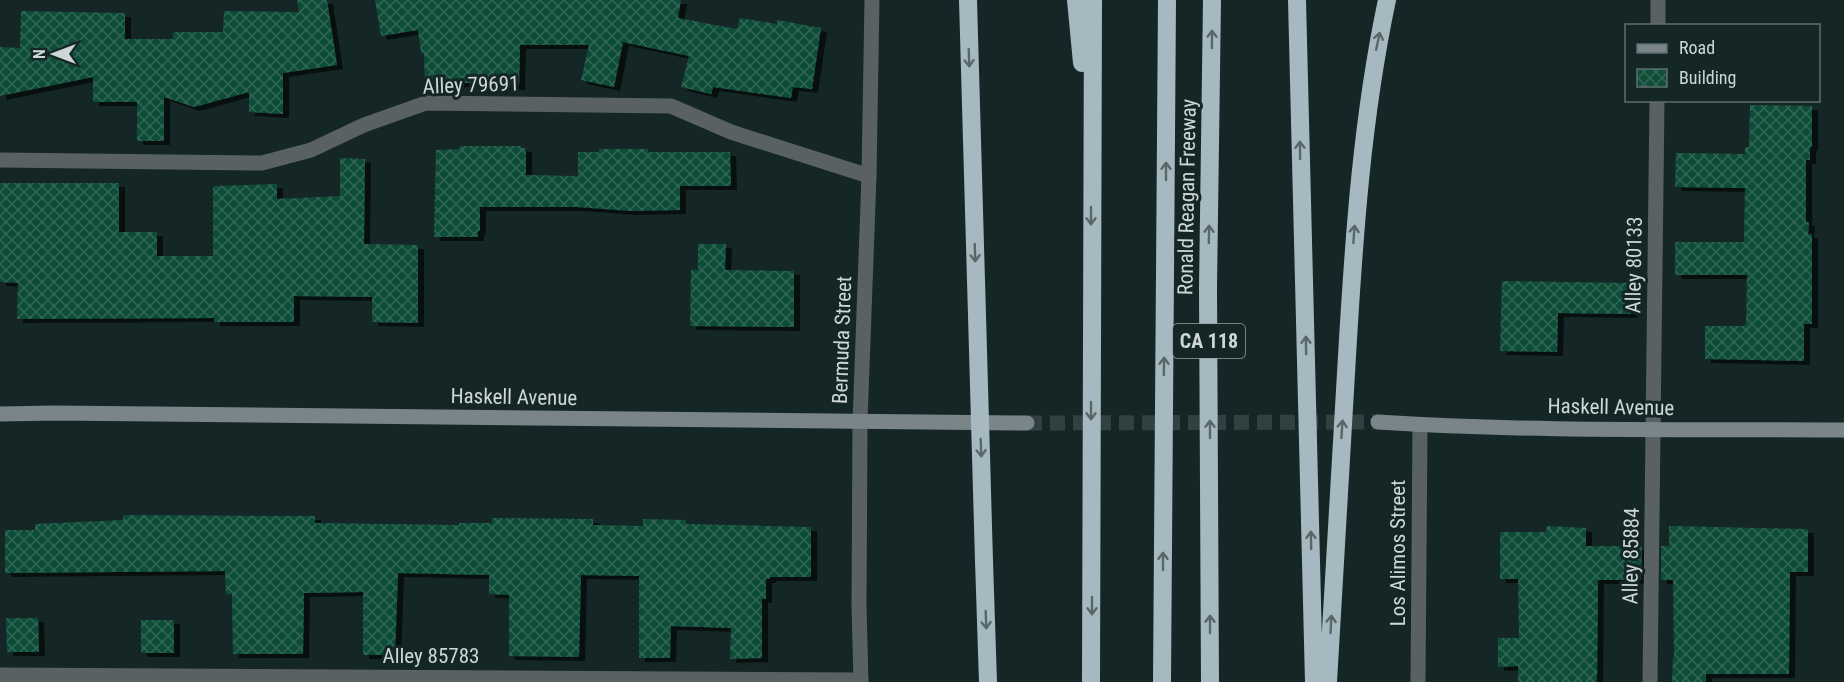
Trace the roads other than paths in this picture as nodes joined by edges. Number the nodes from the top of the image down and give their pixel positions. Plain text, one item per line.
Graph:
1 (872, 0) edge
2 (968, 0) edge
3 (1076, 0) edge
4 (1093, 0) edge
5 (1167, 0) edge
6 (1212, 0) edge
7 (1297, 0) edge
8 (1387, 0) edge
9 (1658, 0) edge
10 (1658, 24) edge
11 (1657, 102) edge
12 (1091, 157) junction
13 (0, 160) edge
14 (869, 176) junction
15 (0, 414) edge
16 (860, 422) junction
17 (1378, 422) tunnel mouth
18 (1027, 423) tunnel mouth
19 (1420, 425) junction
20 (1844, 429) edge
21 (1653, 430) junction
22 (0, 675) edge
23 (861, 681) edge
24 (988, 682) edge
25 (1091, 682) edge
26 (1162, 682) edge
27 (1210, 682) edge
28 (1314, 682) edge
29 (1328, 682) edge
30 (1418, 682) edge
31 (1650, 682) edge

1 - 14 street, Bermuda Street
2 -> 24 highway, bridge
3 - 12 highway
4 - 12 highway
26 -> 5 highway, CA 118
27 -> 6 highway, Ronald Reagan Freeway / CA 118
28 -> 7 highway
29 -> 8 highway
9 - 10 street
11 - 21 street, Alley 80133
12 -> 25 highway
13 - 14 street, Alley 79691
14 - 16 street, Bermuda Street
15 - 16 main road, Haskell Avenue
16 - 18 main road, Haskell Avenue
16 - 23 street, Bermuda Street
17 - 19 main road, Haskell Avenue
19 - 21 main road, Haskell Avenue
19 - 30 street, Los Alimos Street
20 - 21 main road, Haskell Avenue
21 - 31 street, Alley 85884
22 - 23 street, Alley 85783

